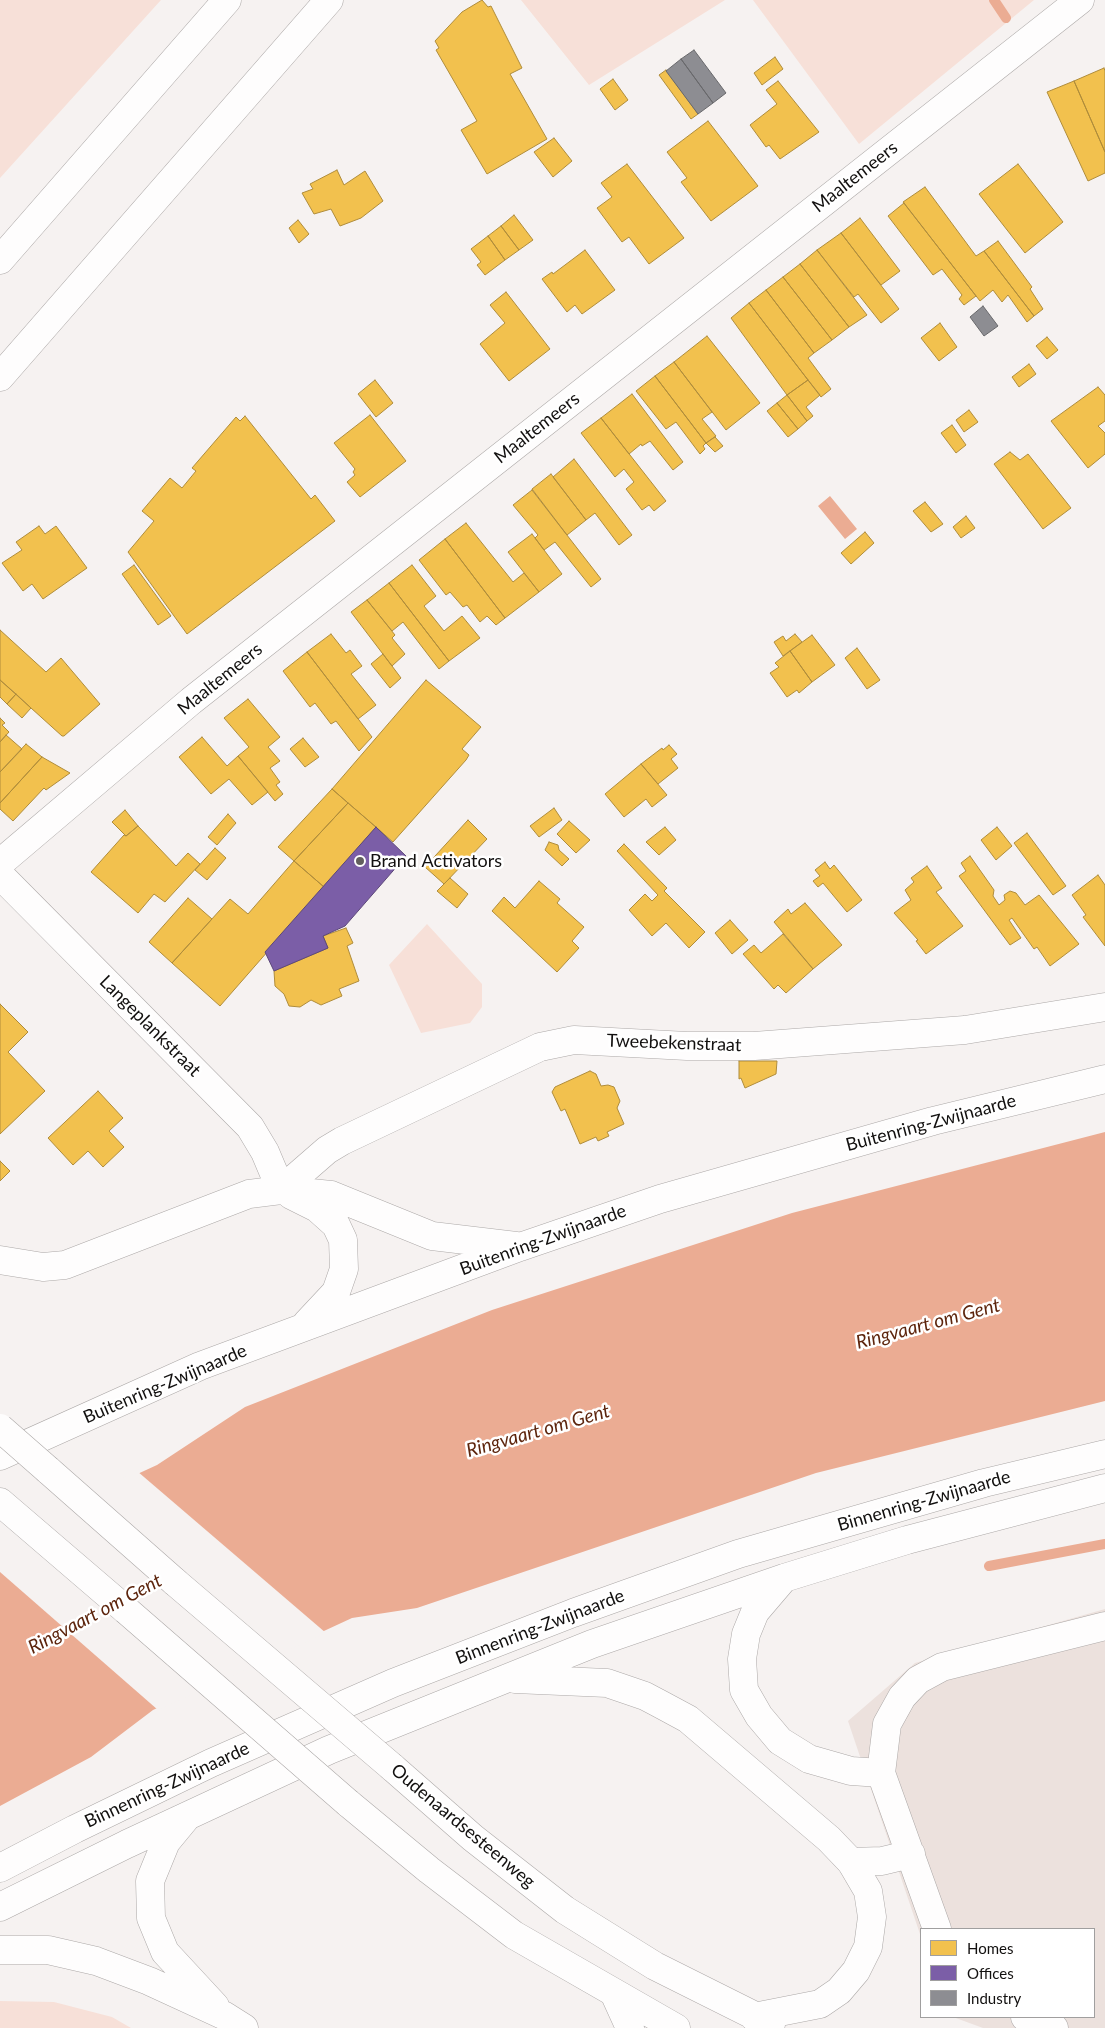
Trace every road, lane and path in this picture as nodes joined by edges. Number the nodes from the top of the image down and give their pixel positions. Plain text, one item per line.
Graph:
1 (227, 0) edge
2 (329, 0) edge
3 (1080, 0) edge
4 (0, 260) edge
5 (0, 377) edge
6 (0, 863) edge
7 (0, 875) edge
8 (1105, 1007) edge
9 (1105, 1079) edge
10 (281, 1190) junction
11 (520, 1247) junction
12 (0, 1260) edge
13 (302, 1328) junction
14 (0, 1428) edge
15 (1105, 1454) edge
16 (0, 1456) edge
17 (1105, 1488) edge
18 (0, 1502) edge
19 (784, 1578) junction
20 (1105, 1626) edge
21 (506, 1678) junction
22 (881, 1774) junction
23 (188, 1815) junction
24 (911, 1854) junction
25 (851, 1862) junction
26 (0, 1868) edge
27 (0, 1907) edge
28 (937, 1928) edge
29 (0, 1950) edge
30 (615, 1995) junction
31 (754, 2017) junction
32 (1028, 2018) edge
33 (234, 2022) edge
34 (630, 2028) edge
35 (676, 2028) edge
36 (780, 2028) edge
37 (1054, 2028) edge

1 - 4 main road
2 - 5 main road
3 - 6 main road, Maaltemeers
7 - 10 main road, Langeplankstraat
8 - 10 main road, Tweebekenstraat
9 - 11 main road, Buitenring-Zwijnaarde
10 - 11 main road
10 - 12 main road
10 - 13 main road
11 - 13 main road, Buitenring-Zwijnaarde
13 - 16 main road, Buitenring-Zwijnaarde
14 - 31 main road, Oudenaardsesteenweg, bridge
15 - 26 main road, Binnenring-Zwijnaarde
17 - 19 main road
18 - 30 main road, bridge
19 - 21 main road
19 - 22 main road
20 - 22 main road
21 - 23 main road
21 - 25 main road
22 - 24 main road
23 - 27 main road
23 - 33 main road
24 - 25 main road
24 - 28 main road
25 - 31 main road
29 - 33 main road
30 - 34 main road
30 - 35 main road
31 - 36 main road, Oudenaardsesteenweg
32 - 37 main road

